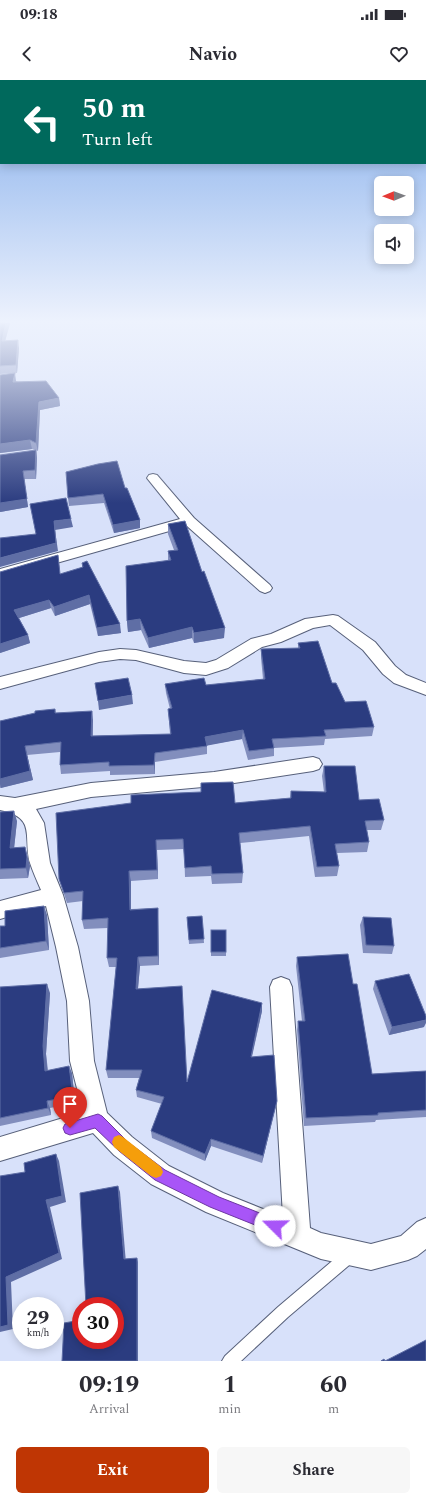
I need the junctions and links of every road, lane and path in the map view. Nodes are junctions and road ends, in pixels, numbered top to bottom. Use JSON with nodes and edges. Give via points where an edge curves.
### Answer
{"nodes":[{"id":1,"x":153,"y":478,"type":"dead end"},
{"id":2,"x":190,"y":520,"type":"junction"},
{"id":3,"x":0,"y":574,"type":"edge"},
{"id":4,"x":265,"y":588,"type":"dead end"},
{"id":5,"x":0,"y":683,"type":"edge"},
{"id":6,"x":426,"y":689,"type":"edge"},
{"id":7,"x":313,"y":764,"type":"dead end"},
{"id":8,"x":7,"y":805,"type":"edge"},
{"id":9,"x":53,"y":895,"type":"junction"},
{"id":10,"x":0,"y":910,"type":"edge"},
{"id":11,"x":281,"y":987,"type":"dead end"},
{"id":12,"x":98,"y":1120,"type":"junction"},
{"id":13,"x":0,"y":1148,"type":"edge"},
{"id":14,"x":426,"y":1231,"type":"edge"},
{"id":15,"x":297,"y":1236,"type":"junction"},
{"id":16,"x":352,"y":1253,"type":"junction"},
{"id":17,"x":230,"y":1361,"type":"edge"}],
"edges":[{"from":1,"to":2,"type":"street"},
{"from":2,"to":3,"type":"street"},
{"from":2,"to":4,"type":"street"},
{"from":5,"to":6,"type":"street","via":[[99,657],[120,654],[136,655],[184,668],[206,669],[222,664],[257,643],[276,638],[310,623],[333,620],[369,646],[400,679]]},
{"from":7,"to":8,"type":"street","via":[[214,779],[91,790]]},
{"from":8,"to":9,"type":"street","via":[[28,813],[35,823],[40,863]]},
{"from":9,"to":10,"type":"street"},
{"from":9,"to":12,"type":"street","via":[[78,1001],[82,1061]]},
{"from":11,"to":15,"type":"street"},
{"from":12,"to":13,"type":"street"},
{"from":12,"to":15,"type":"street","via":[[123,1146],[160,1175],[215,1203]]},
{"from":14,"to":16,"type":"street","via":[[408,1247],[371,1257]]},
{"from":15,"to":16,"type":"street","via":[[321,1246]]},
{"from":16,"to":17,"type":"lane"}]}
